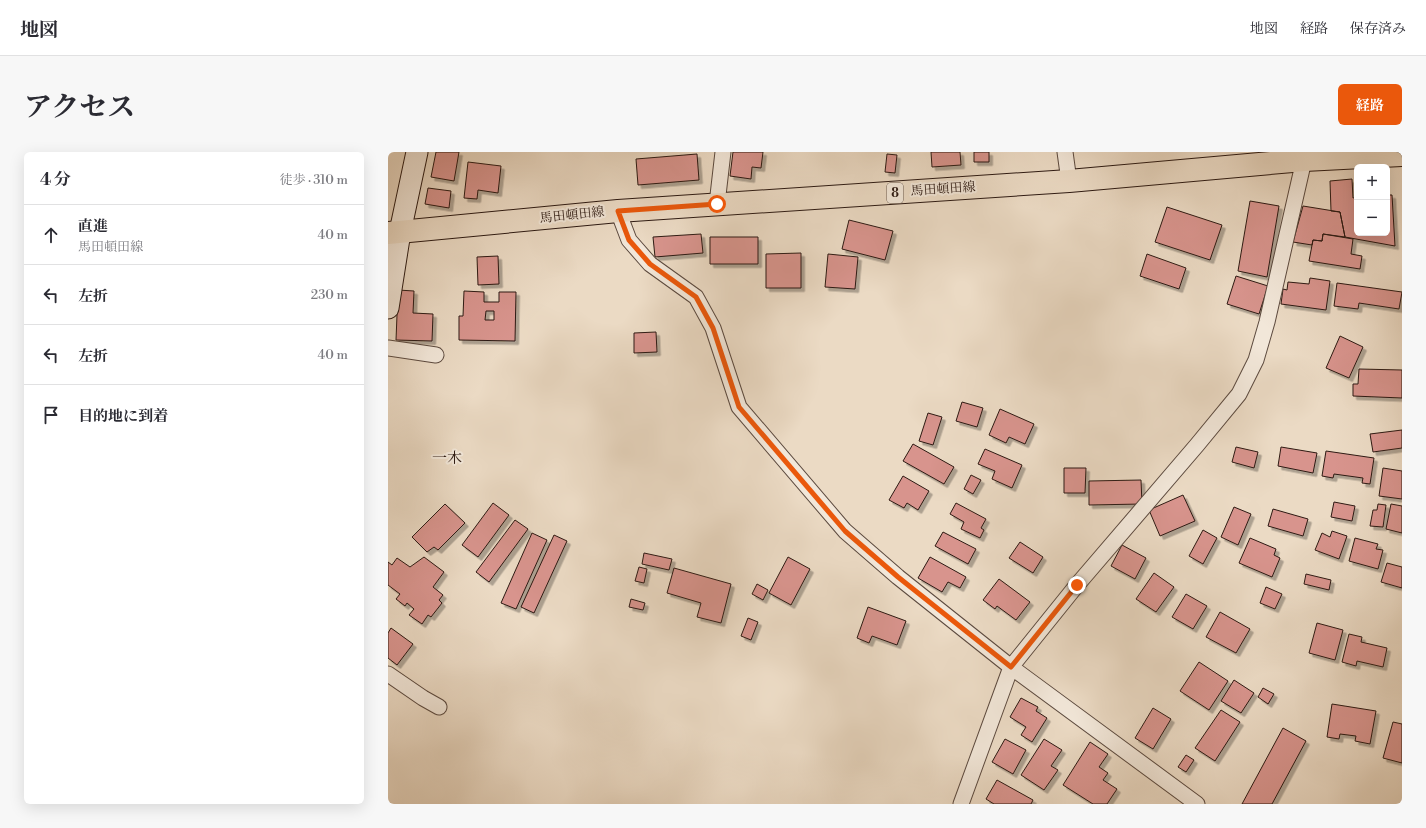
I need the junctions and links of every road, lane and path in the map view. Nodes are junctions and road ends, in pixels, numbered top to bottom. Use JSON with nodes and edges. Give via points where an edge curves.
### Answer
{"nodes":[{"id":1,"x":417,"y":152,"type":"edge"},
{"id":2,"x":723,"y":152,"type":"edge"},
{"id":3,"x":1065,"y":152,"type":"edge"},
{"id":4,"x":1402,"y":155,"type":"edge"},
{"id":5,"x":1304,"y":160,"type":"junction"},
{"id":6,"x":1069,"y":181,"type":"junction"},
{"id":7,"x":717,"y":204,"type":"junction"},
{"id":8,"x":618,"y":211,"type":"junction"},
{"id":9,"x":394,"y":232,"type":"edge"},
{"id":10,"x":388,"y":308,"type":"edge"},
{"id":11,"x":388,"y":348,"type":"edge"},
{"id":12,"x":436,"y":355,"type":"dead end"},
{"id":13,"x":1011,"y":667,"type":"junction"},
{"id":14,"x":388,"y":674,"type":"edge"},
{"id":15,"x":439,"y":707,"type":"dead end"},
{"id":16,"x":961,"y":804,"type":"edge"},
{"id":17,"x":1197,"y":804,"type":"edge"}],
"edges":[{"from":1,"to":9,"type":"main road"},
{"from":2,"to":7,"type":"street"},
{"from":3,"to":6,"type":"street"},
{"from":4,"to":5,"type":"main road","name":"馬田頓田線","number":"8"},
{"from":5,"to":6,"type":"main road","name":"馬田頓田線","number":"8"},
{"from":5,"to":13,"type":"street","via":[[1267,322],[1256,360],[1239,394]]},
{"from":6,"to":7,"type":"main road","name":"馬田頓田線","number":"8"},
{"from":7,"to":8,"type":"main road","name":"馬田頓田線","number":"8"},
{"from":8,"to":9,"type":"main road","name":"馬田頓田線","number":"8"},
{"from":8,"to":13,"type":"street","via":[[629,240],[639,252],[650,264],[696,297],[713,328],[739,407],[845,531]]},
{"from":9,"to":10,"type":"main road"},
{"from":11,"to":12,"type":"street"},
{"from":13,"to":16,"type":"street"},
{"from":13,"to":17,"type":"street"},
{"from":14,"to":15,"type":"street"}]}
